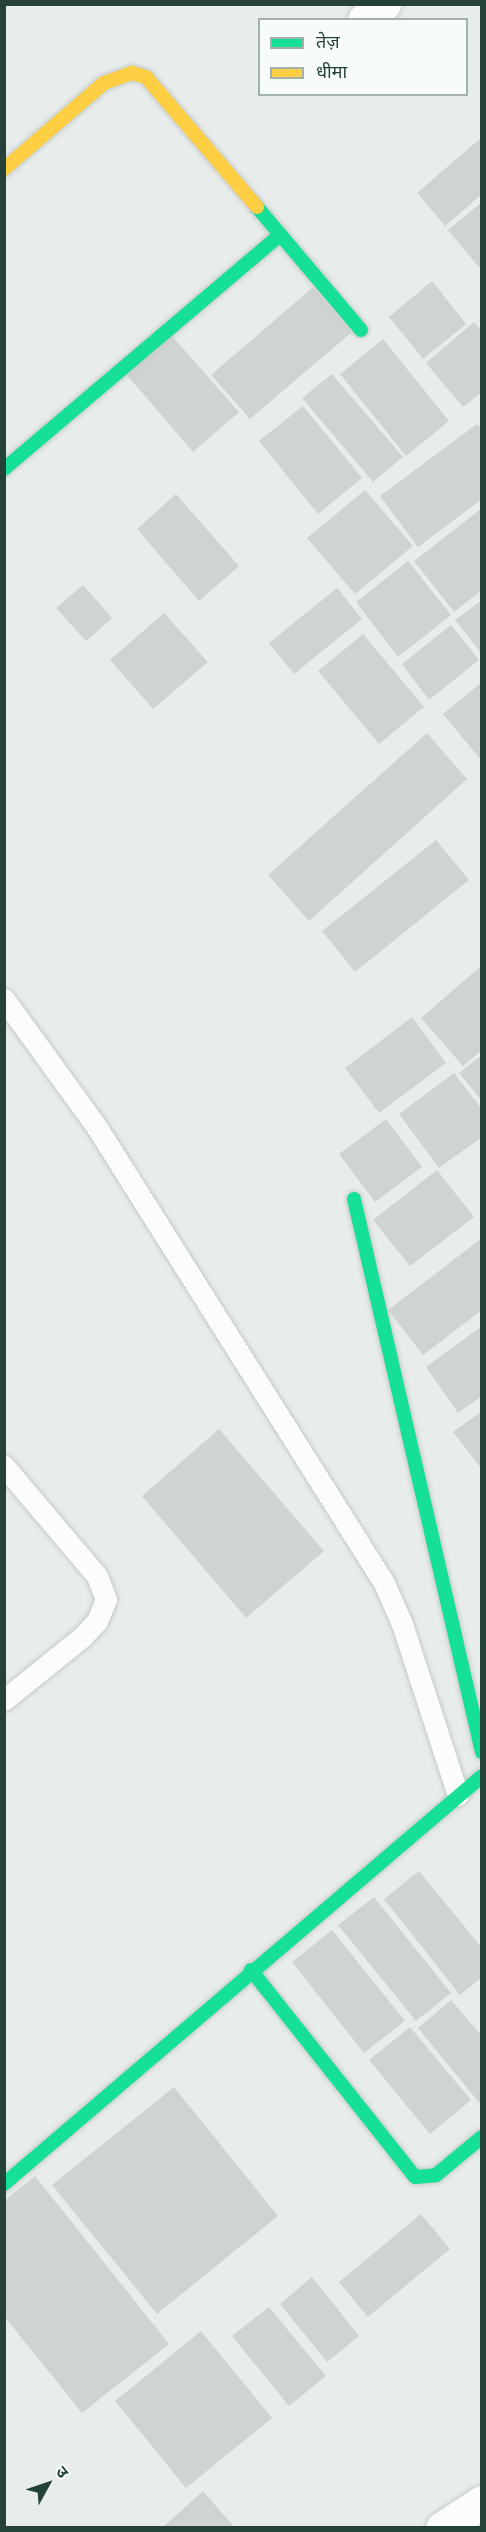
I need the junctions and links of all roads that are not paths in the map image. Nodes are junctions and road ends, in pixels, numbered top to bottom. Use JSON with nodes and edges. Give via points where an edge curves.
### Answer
{"nodes":[{"id":1,"x":384,"y":4,"type":"edge"},
{"id":2,"x":366,"y":18,"type":"edge"},
{"id":3,"x":4,"y":170,"type":"edge"},
{"id":4,"x":280,"y":235,"type":"junction"},
{"id":5,"x":361,"y":330,"type":"dead end"},
{"id":6,"x":4,"y":469,"type":"edge"},
{"id":7,"x":4,"y":999,"type":"edge"},
{"id":8,"x":354,"y":1199,"type":"dead end"},
{"id":9,"x":4,"y":1466,"type":"edge"},
{"id":10,"x":4,"y":1700,"type":"edge"},
{"id":11,"x":482,"y":1752,"type":"edge"},
{"id":12,"x":482,"y":1776,"type":"edge"},
{"id":13,"x":458,"y":1796,"type":"junction"},
{"id":14,"x":251,"y":1970,"type":"junction"},
{"id":15,"x":482,"y":2137,"type":"edge"},
{"id":16,"x":4,"y":2184,"type":"edge"},
{"id":17,"x":482,"y":2502,"type":"edge"},
{"id":18,"x":442,"y":2528,"type":"edge"}],
"edges":[{"from":1,"to":2,"type":"street"},
{"from":3,"to":4,"type":"street","via":[[104,83],[119,75],[139,74],[153,82]]},
{"from":4,"to":5,"type":"street"},
{"from":4,"to":6,"type":"street"},
{"from":7,"to":13,"type":"lane","via":[[89,1116],[384,1583],[402,1624]]},
{"from":8,"to":11,"type":"street"},
{"from":9,"to":10,"type":"lane","via":[[98,1576],[106,1599],[97,1621],[82,1636]]},
{"from":12,"to":13,"type":"street"},
{"from":13,"to":14,"type":"street"},
{"from":14,"to":15,"type":"street","via":[[415,2177],[436,2175]]},
{"from":14,"to":16,"type":"street"},
{"from":17,"to":18,"type":"street"}]}
